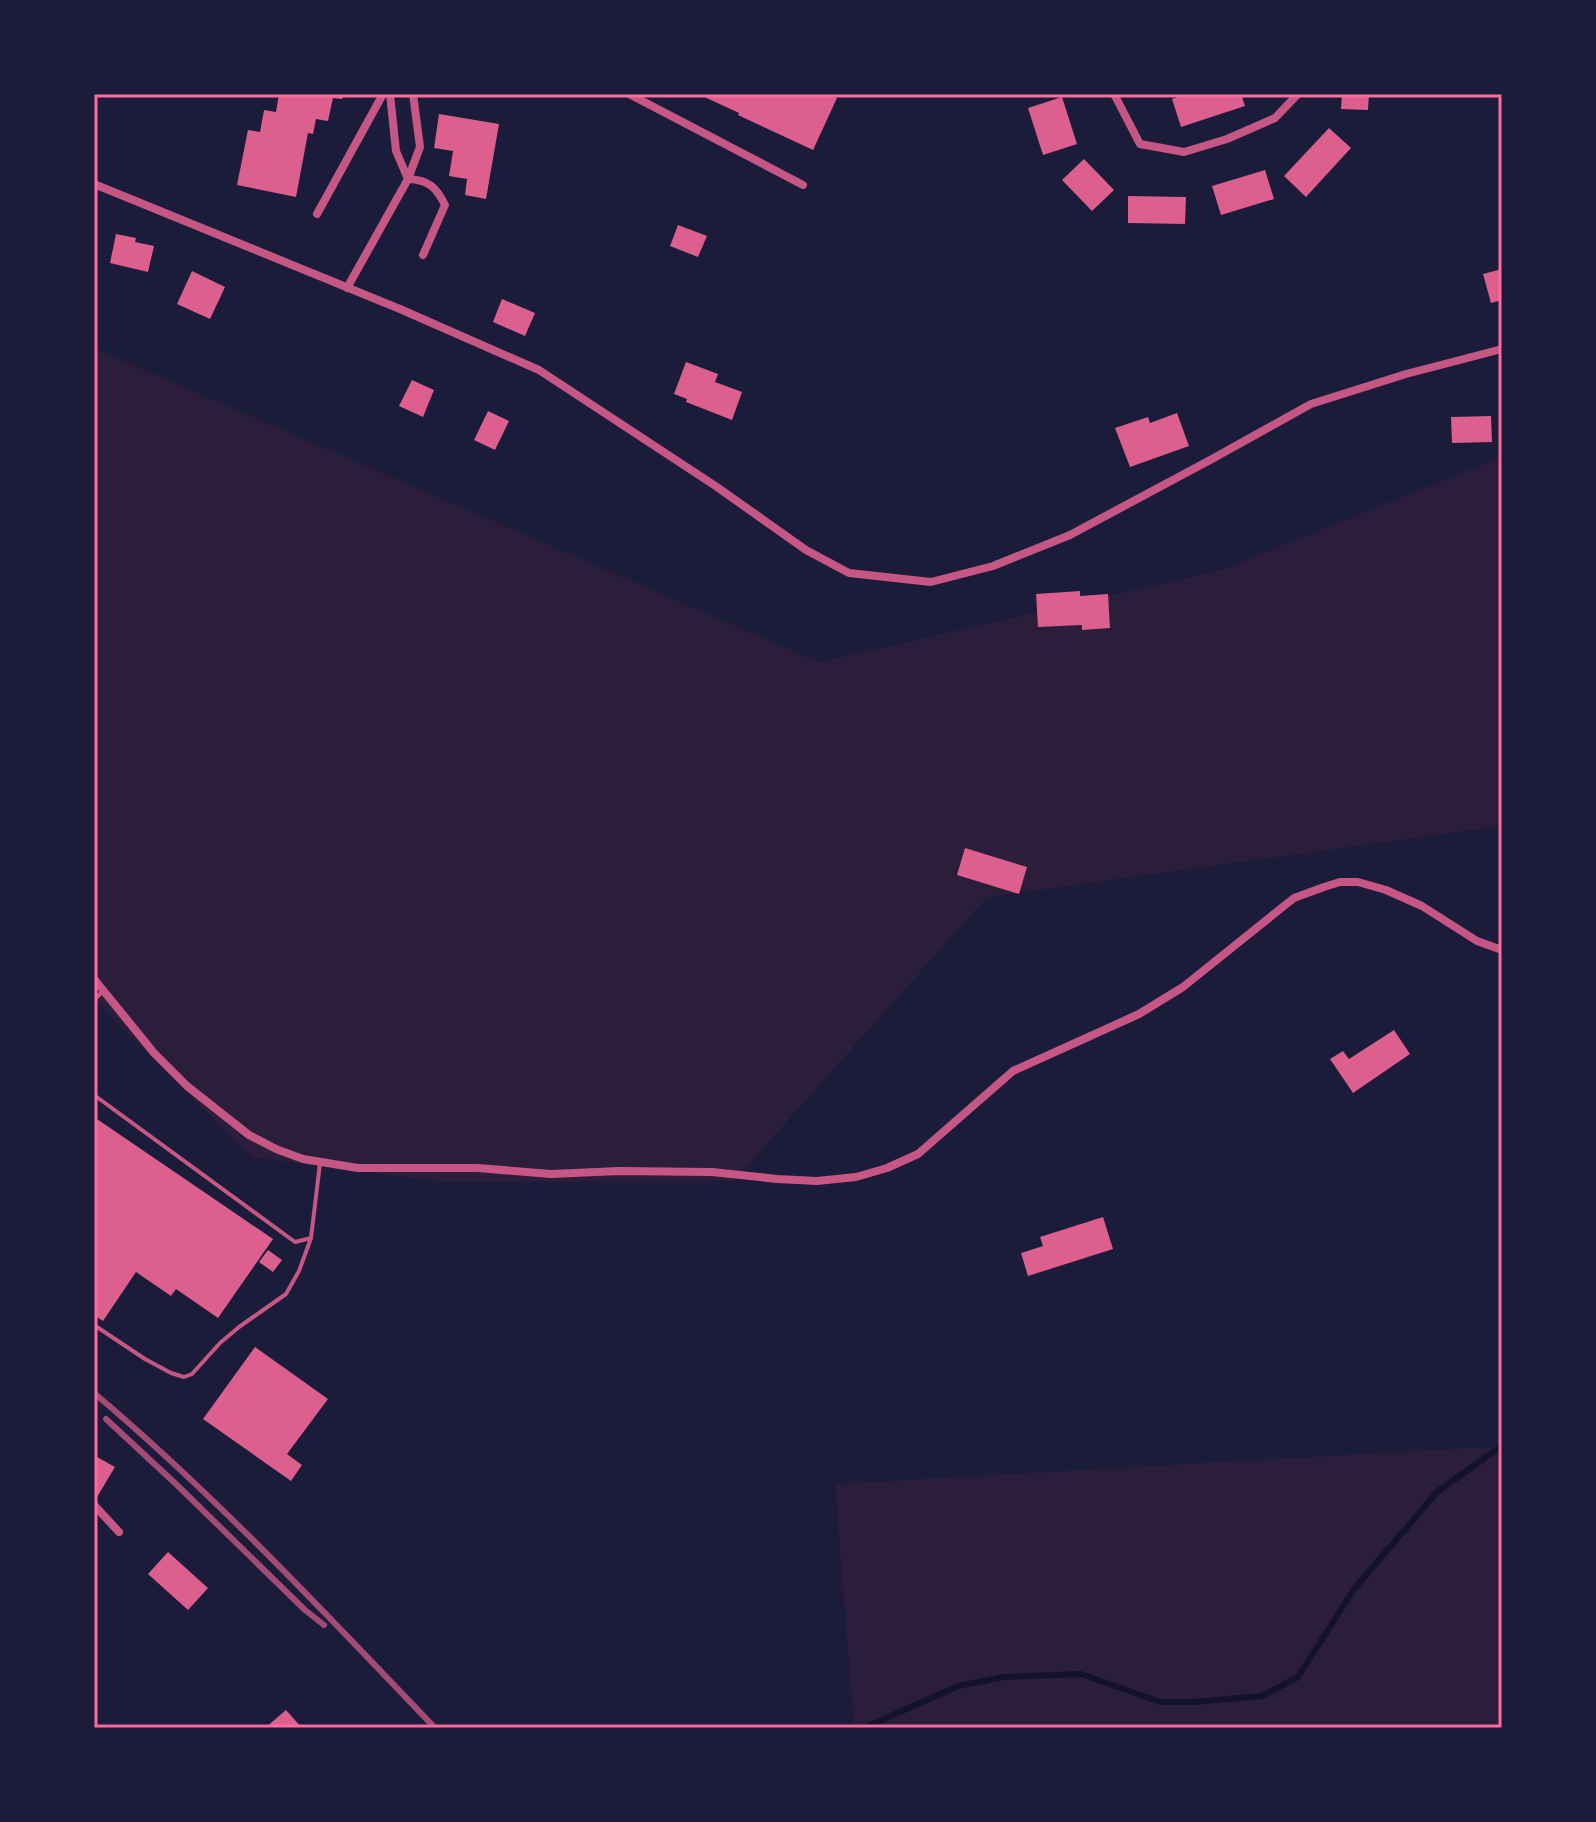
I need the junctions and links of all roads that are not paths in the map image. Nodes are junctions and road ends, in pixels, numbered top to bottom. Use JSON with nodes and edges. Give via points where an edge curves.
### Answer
{"nodes":[{"id":1,"x":383,"y":94,"type":"edge"},
{"id":2,"x":390,"y":94,"type":"edge"},
{"id":3,"x":413,"y":94,"type":"edge"},
{"id":4,"x":629,"y":94,"type":"edge"},
{"id":5,"x":1114,"y":94,"type":"edge"},
{"id":6,"x":1298,"y":94,"type":"edge"},
{"id":7,"x":408,"y":179,"type":"junction"},
{"id":8,"x":94,"y":184,"type":"edge"},
{"id":9,"x":803,"y":185,"type":"dead end"},
{"id":10,"x":317,"y":214,"type":"dead end"},
{"id":11,"x":423,"y":255,"type":"dead end"},
{"id":12,"x":347,"y":288,"type":"junction"},
{"id":13,"x":1502,"y":349,"type":"edge"},
{"id":14,"x":1502,"y":950,"type":"edge"},
{"id":15,"x":94,"y":979,"type":"edge"},
{"id":16,"x":103,"y":990,"type":"junction"},
{"id":17,"x":94,"y":1000,"type":"edge"},
{"id":18,"x":94,"y":1095,"type":"edge"},
{"id":19,"x":320,"y":1163,"type":"junction"},
{"id":20,"x":311,"y":1238,"type":"junction"},
{"id":21,"x":94,"y":1325,"type":"edge"},
{"id":22,"x":94,"y":1505,"type":"edge"},
{"id":23,"x":119,"y":1532,"type":"dead end"}],
"edges":[{"from":1,"to":10,"type":"street"},
{"from":2,"to":7,"type":"street","via":[[396,151]]},
{"from":3,"to":7,"type":"street","via":[[420,147]]},
{"from":4,"to":9,"type":"street"},
{"from":5,"to":6,"type":"street","via":[[1140,144],[1184,152],[1275,118]]},
{"from":7,"to":11,"type":"street","via":[[438,190],[445,205]]},
{"from":7,"to":12,"type":"street"},
{"from":8,"to":12,"type":"street"},
{"from":12,"to":13,"type":"street","via":[[539,370],[806,550],[849,573],[931,582],[993,566],[1070,535],[1311,404]]},
{"from":14,"to":19,"type":"street","via":[[1386,890],[1358,882],[1324,887],[1294,898],[1183,987],[1139,1014],[1013,1071],[918,1154],[856,1177],[817,1181],[712,1172],[551,1174]]},
{"from":15,"to":16,"type":"street"},
{"from":16,"to":17,"type":"lane"},
{"from":16,"to":19,"type":"street","via":[[154,1053],[214,1108],[249,1135]]},
{"from":18,"to":20,"type":"lane","via":[[295,1242]]},
{"from":19,"to":20,"type":"lane"},
{"from":20,"to":21,"type":"lane","via":[[286,1294],[220,1343],[192,1374],[171,1373]]},
{"from":22,"to":23,"type":"street"}]}
